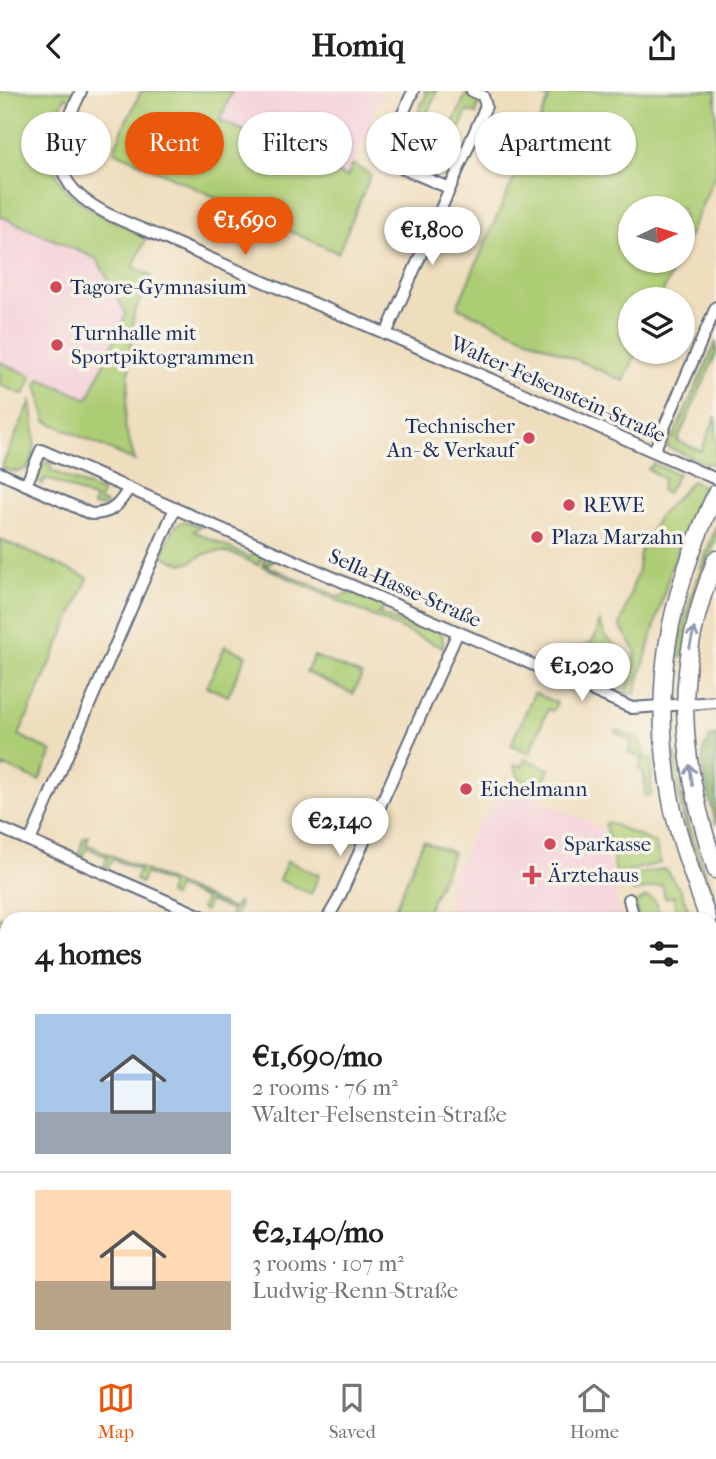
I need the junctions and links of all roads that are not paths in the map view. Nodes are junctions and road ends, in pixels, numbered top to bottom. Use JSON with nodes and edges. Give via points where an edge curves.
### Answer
{"nodes":[{"id":1,"x":81,"y":91,"type":"edge"},
{"id":2,"x":414,"y":91,"type":"edge"},
{"id":3,"x":472,"y":91,"type":"edge"},
{"id":4,"x":449,"y":188,"type":"junction"},
{"id":5,"x":716,"y":307,"type":"edge"},
{"id":6,"x":386,"y":334,"type":"junction"},
{"id":7,"x":654,"y":451,"type":"junction"},
{"id":8,"x":0,"y":473,"type":"edge"},
{"id":9,"x":716,"y":478,"type":"edge"},
{"id":10,"x":26,"y":485,"type":"junction"},
{"id":11,"x":129,"y":488,"type":"junction"},
{"id":12,"x":716,"y":493,"type":"edge"},
{"id":13,"x":175,"y":508,"type":"junction"},
{"id":14,"x":716,"y":559,"type":"edge"},
{"id":15,"x":458,"y":632,"type":"junction"},
{"id":16,"x":716,"y":702,"type":"edge"},
{"id":17,"x":685,"y":705,"type":"junction"},
{"id":18,"x":661,"y":707,"type":"junction"},
{"id":19,"x":0,"y":828,"type":"edge"},
{"id":20,"x":30,"y":841,"type":"junction"},
{"id":21,"x":716,"y":870,"type":"edge"},
{"id":22,"x":629,"y":899,"type":"dead end"},
{"id":23,"x":192,"y":912,"type":"edge"},
{"id":24,"x":331,"y":912,"type":"edge"},
{"id":25,"x":632,"y":912,"type":"edge"},
{"id":26,"x":706,"y":912,"type":"edge"}],
"edges":[{"from":1,"to":6,"type":"street","name":"Walter-Felsenstein-Straße","via":[[59,156],[62,173],[83,199]]},
{"from":2,"to":4,"type":"street","via":[[387,154],[397,166]]},
{"from":3,"to":4,"type":"street","via":[[483,96],[486,106]]},
{"from":4,"to":6,"type":"street"},
{"from":5,"to":7,"type":"street"},
{"from":6,"to":7,"type":"street","name":"Walter-Felsenstein-Straße"},
{"from":7,"to":9,"type":"street","name":"Walter-Felsenstein-Straße"},
{"from":8,"to":10,"type":"street"},
{"from":10,"to":11,"type":"street","via":[[91,514],[117,507]]},
{"from":10,"to":11,"type":"street","name":"Sella-Hasse-Straße","via":[[41,450]]},
{"from":11,"to":13,"type":"street","name":"Sella-Hasse-Straße"},
{"from":12,"to":18,"type":"main road","via":[[672,617]]},
{"from":13,"to":15,"type":"street","name":"Sella-Hasse-Straße"},
{"from":13,"to":20,"type":"street"},
{"from":17,"to":14,"type":"main road","one_way":true,"via":[[687,661]]},
{"from":15,"to":18,"type":"street","name":"Sella-Hasse-Straße","via":[[632,708]]},
{"from":15,"to":24,"type":"street"},
{"from":16,"to":17,"type":"street","name":"Sella-Hasse-Straße"},
{"from":17,"to":18,"type":"street","name":"Sella-Hasse-Straße"},
{"from":21,"to":17,"type":"main road","one_way":true,"via":[[692,784]]},
{"from":18,"to":26,"type":"main road","via":[[671,802]]},
{"from":19,"to":20,"type":"street"},
{"from":20,"to":23,"type":"street"},
{"from":22,"to":25,"type":"street"}]}
